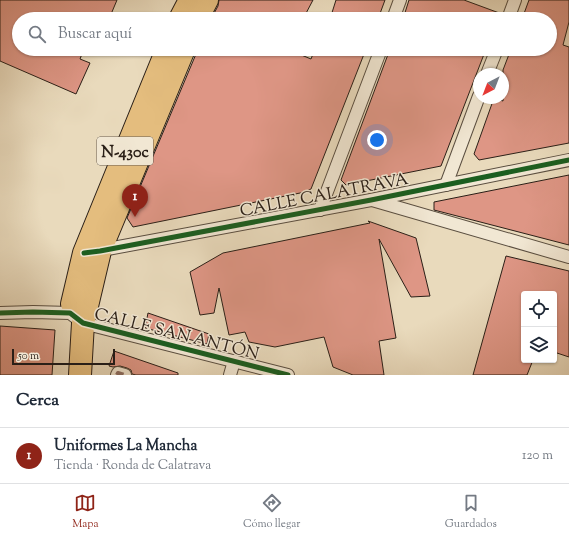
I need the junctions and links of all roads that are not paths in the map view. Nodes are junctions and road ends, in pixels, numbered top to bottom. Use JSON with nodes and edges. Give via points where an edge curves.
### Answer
{"nodes":[{"id":1,"x":190,"y":0,"type":"edge"},
{"id":2,"x":207,"y":0,"type":"edge"},
{"id":3,"x":400,"y":0,"type":"edge"},
{"id":4,"x":515,"y":0,"type":"edge"},
{"id":5,"x":184,"y":12,"type":"edge"},
{"id":6,"x":201,"y":12,"type":"edge"},
{"id":7,"x":395,"y":12,"type":"edge"},
{"id":8,"x":511,"y":12,"type":"edge"},
{"id":9,"x":165,"y":56,"type":"edge"},
{"id":10,"x":181,"y":56,"type":"edge"},
{"id":11,"x":378,"y":56,"type":"edge"},
{"id":12,"x":494,"y":56,"type":"edge"},
{"id":13,"x":489,"y":68,"type":"edge"},
{"id":14,"x":476,"y":104,"type":"edge"},
{"id":15,"x":569,"y":160,"type":"edge"},
{"id":16,"x":446,"y":185,"type":"junction"},
{"id":17,"x":371,"y":200,"type":"junction"},
{"id":18,"x":320,"y":210,"type":"junction"},
{"id":19,"x":92,"y":252,"type":"junction"},
{"id":20,"x":569,"y":258,"type":"edge"},
{"id":21,"x":0,"y":313,"type":"edge"},
{"id":22,"x":76,"y":318,"type":"junction"},
{"id":23,"x":234,"y":361,"type":"junction"},
{"id":24,"x":68,"y":375,"type":"edge"},
{"id":25,"x":80,"y":375,"type":"edge"},
{"id":26,"x":117,"y":375,"type":"edge"},
{"id":27,"x":125,"y":375,"type":"edge"},
{"id":28,"x":230,"y":375,"type":"edge"},
{"id":29,"x":288,"y":375,"type":"edge"}],
"edges":[{"from":1,"to":5,"type":"highway"},
{"from":2,"to":6,"type":"highway"},
{"from":3,"to":7,"type":"street"},
{"from":4,"to":8,"type":"street"},
{"from":9,"to":19,"type":"highway","number":"N-430c"},
{"from":10,"to":19,"type":"highway","number":"N-430c"},
{"from":11,"to":18,"type":"street"},
{"from":12,"to":13,"type":"street"},
{"from":14,"to":16,"type":"street"},
{"from":15,"to":16,"type":"street","name":"CALLE CALATRAVA"},
{"from":16,"to":17,"type":"street","name":"CALLE CALATRAVA"},
{"from":17,"to":18,"type":"street","name":"CALLE CALATRAVA"},
{"from":17,"to":20,"type":"street"},
{"from":18,"to":19,"type":"street","name":"CALLE CALATRAVA"},
{"from":19,"to":22,"type":"highway","number":"N-430c"},
{"from":21,"to":22,"type":"street","name":"CALLE SAN ANTÓN","via":[[33,312]]},
{"from":22,"to":23,"type":"street","name":"CALLE SAN ANTÓN"},
{"from":22,"to":24,"type":"highway","number":"N-430c"},
{"from":22,"to":25,"type":"highway","number":"N-430c"},
{"from":23,"to":28,"type":"street"},
{"from":23,"to":29,"type":"street","name":"CALLE SAN ANTÓN"},
{"from":26,"to":27,"type":"street"}]}
